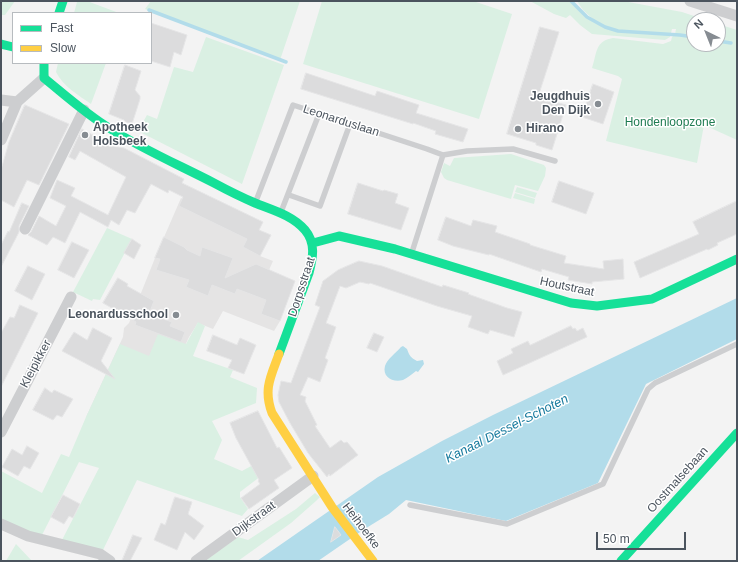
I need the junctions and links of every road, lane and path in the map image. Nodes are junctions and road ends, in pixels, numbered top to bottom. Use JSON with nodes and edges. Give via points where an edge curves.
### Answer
{"nodes":[{"id":1,"x":63,"y":1,"type":"edge"},
{"id":2,"x":690,"y":1,"type":"edge"},
{"id":3,"x":59,"y":12,"type":"edge"},
{"id":4,"x":737,"y":16,"type":"edge"},
{"id":5,"x":1,"y":44,"type":"edge"},
{"id":6,"x":12,"y":47,"type":"edge"},
{"id":7,"x":44,"y":64,"type":"edge"},
{"id":8,"x":44,"y":78,"type":"junction"},
{"id":9,"x":1,"y":100,"type":"edge"},
{"id":10,"x":17,"y":102,"type":"junction"},
{"id":11,"x":84,"y":110,"type":"junction"},
{"id":12,"x":319,"y":114,"type":"junction"},
{"id":13,"x":350,"y":124,"type":"junction"},
{"id":14,"x":1,"y":140,"type":"edge"},
{"id":15,"x":443,"y":156,"type":"junction"},
{"id":16,"x":555,"y":161,"type":"dead end"},
{"id":17,"x":289,"y":194,"type":"junction"},
{"id":18,"x":256,"y":203,"type":"junction"},
{"id":19,"x":281,"y":212,"type":"junction"},
{"id":20,"x":25,"y":229,"type":"dead end"},
{"id":21,"x":313,"y":243,"type":"junction"},
{"id":22,"x":411,"y":254,"type":"junction"},
{"id":23,"x":737,"y":259,"type":"edge"},
{"id":24,"x":71,"y":297,"type":"dead end"},
{"id":25,"x":737,"y":344,"type":"edge"},
{"id":26,"x":1,"y":432,"type":"edge"},
{"id":27,"x":737,"y":433,"type":"edge"},
{"id":28,"x":313,"y":476,"type":"junction"},
{"id":29,"x":331,"y":504,"type":"joint"},
{"id":30,"x":410,"y":505,"type":"dead end"},
{"id":31,"x":1,"y":524,"type":"edge"},
{"id":32,"x":110,"y":561,"type":"edge"},
{"id":33,"x":196,"y":561,"type":"edge"},
{"id":34,"x":373,"y":561,"type":"edge"},
{"id":35,"x":621,"y":561,"type":"edge"}],
"edges":[{"from":1,"to":3,"type":"street"},
{"from":2,"to":4,"type":"street"},
{"from":5,"to":6,"type":"street"},
{"from":7,"to":8,"type":"street"},
{"from":8,"to":10,"type":"street"},
{"from":8,"to":11,"type":"street","name":"Dorpsstraat"},
{"from":9,"to":10,"type":"street"},
{"from":10,"to":14,"type":"street"},
{"from":11,"to":18,"type":"street","name":"Dorpsstraat","via":[[119,134]]},
{"from":11,"to":20,"type":"street"},
{"from":12,"to":13,"type":"lane","name":"Leonarduslaan"},
{"from":12,"to":17,"type":"lane"},
{"from":12,"to":18,"type":"lane","name":"Leonarduslaan","via":[[292,105]]},
{"from":13,"to":15,"type":"lane","name":"Leonarduslaan"},
{"from":13,"to":17,"type":"lane","via":[[320,206]]},
{"from":15,"to":16,"type":"lane","via":[[468,151],[513,148]]},
{"from":15,"to":22,"type":"lane"},
{"from":17,"to":19,"type":"lane"},
{"from":18,"to":19,"type":"street","name":"Dorpsstraat"},
{"from":19,"to":21,"type":"street","name":"Dorpsstraat","via":[[306,231]]},
{"from":21,"to":22,"type":"street","name":"Houtstraat","via":[[339,236]]},
{"from":21,"to":28,"type":"street","name":"Dorpsstraat","via":[[314,257],[272,372],[267,396],[272,413]]},
{"from":22,"to":23,"type":"street","name":"Houtstraat","via":[[571,303],[596,306],[652,299]]},
{"from":24,"to":26,"type":"street","name":"Kleipikker"},
{"from":25,"to":30,"type":"lane","via":[[655,382],[648,390],[603,484],[507,524]]},
{"from":27,"to":35,"type":"street","name":"Oostmalsebaan"},
{"from":28,"to":29,"type":"street","name":"Dorpsstraat"},
{"from":28,"to":33,"type":"street","name":"Dijkstraat"},
{"from":29,"to":34,"type":"street","name":"Heihoefke"},
{"from":31,"to":32,"type":"street","via":[[28,536],[100,554]]}]}
